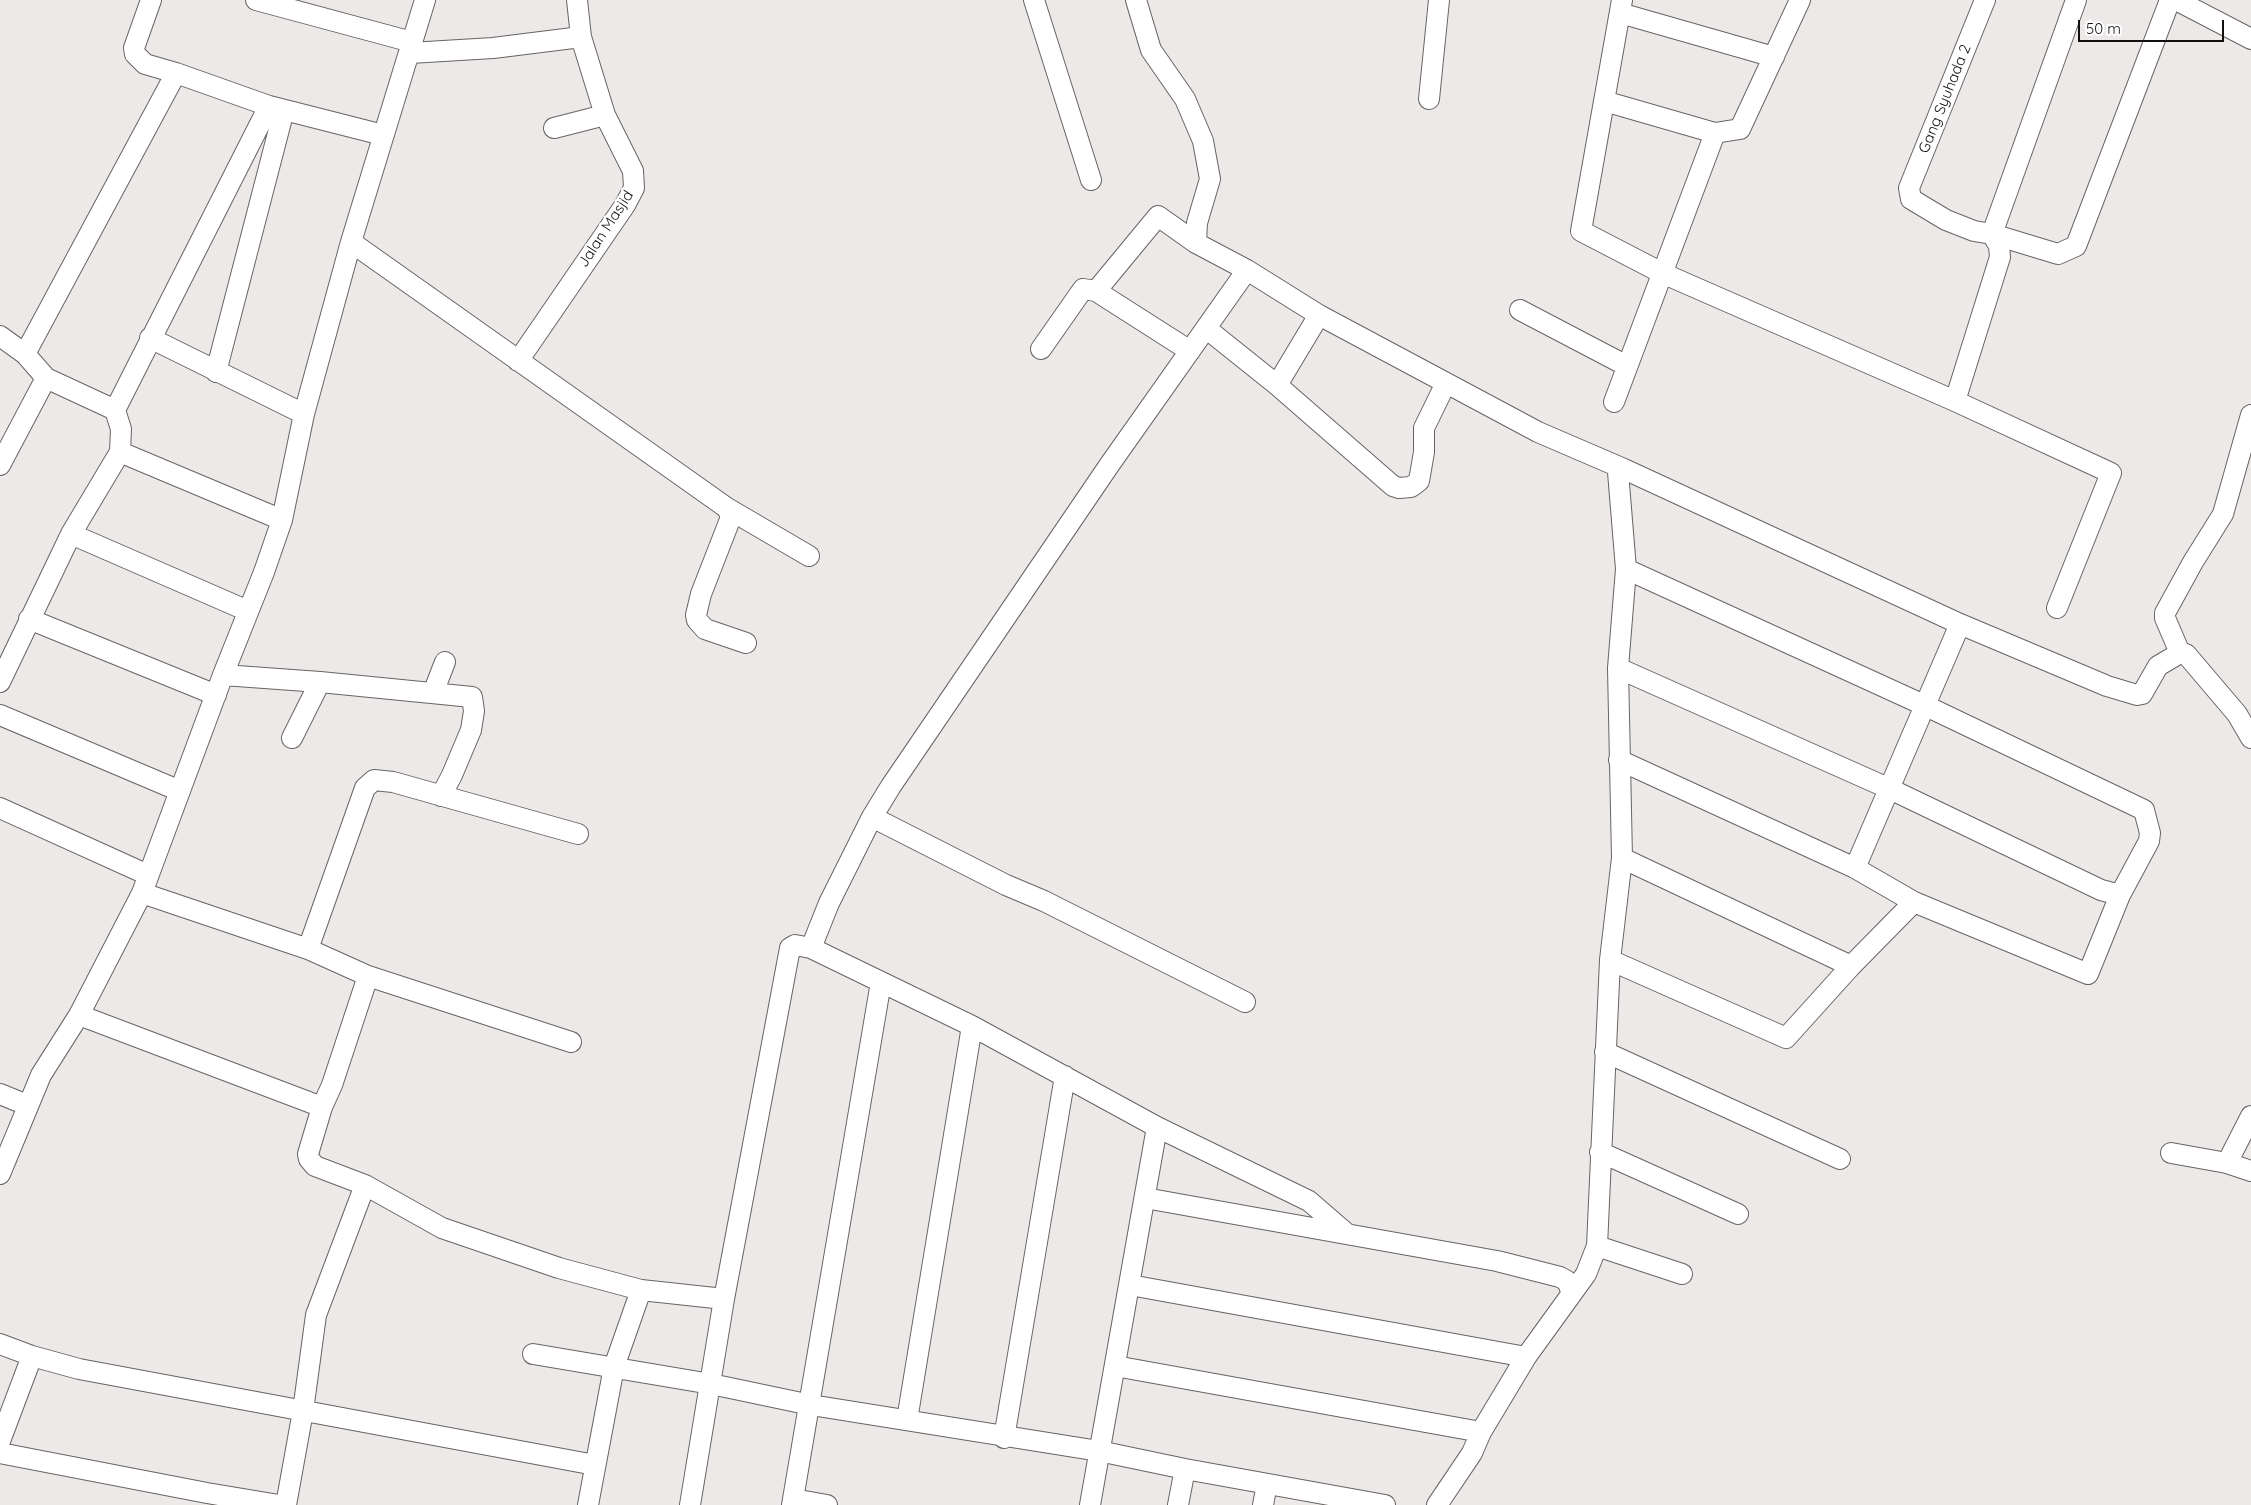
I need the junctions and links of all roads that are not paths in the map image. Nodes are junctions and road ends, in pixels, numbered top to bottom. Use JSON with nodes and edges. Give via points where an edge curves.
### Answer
{"nodes":[{"id":1,"x":151,"y":0,"type":"edge"},
{"id":2,"x":256,"y":0,"type":"edge"},
{"id":3,"x":425,"y":0,"type":"edge"},
{"id":4,"x":577,"y":0,"type":"edge"},
{"id":5,"x":1034,"y":0,"type":"edge"},
{"id":6,"x":1136,"y":0,"type":"edge"},
{"id":7,"x":1439,"y":0,"type":"edge"},
{"id":8,"x":1800,"y":0,"type":"edge"},
{"id":9,"x":1985,"y":0,"type":"edge"},
{"id":10,"x":2076,"y":0,"type":"edge"},
{"id":11,"x":2170,"y":0,"type":"edge"},
{"id":12,"x":2176,"y":0,"type":"edge"},
{"id":13,"x":1621,"y":6,"type":"edge"},
{"id":14,"x":581,"y":38,"type":"junction"},
{"id":15,"x":2251,"y":39,"type":"edge"},
{"id":16,"x":411,"y":48,"type":"junction"},
{"id":17,"x":1774,"y":57,"type":"junction"},
{"id":18,"x":176,"y":73,"type":"junction"},
{"id":19,"x":1429,"y":99,"type":"dead end"},
{"id":20,"x":1604,"y":101,"type":"junction"},
{"id":21,"x":277,"y":108,"type":"junction"},
{"id":22,"x":605,"y":116,"type":"junction"},
{"id":23,"x":554,"y":128,"type":"dead end"},
{"id":24,"x":1715,"y":133,"type":"junction"},
{"id":25,"x":383,"y":135,"type":"junction"},
{"id":26,"x":1091,"y":180,"type":"dead end"},
{"id":27,"x":1992,"y":234,"type":"junction"},
{"id":28,"x":352,"y":242,"type":"junction"},
{"id":29,"x":1196,"y":243,"type":"junction"},
{"id":30,"x":1247,"y":270,"type":"junction"},
{"id":31,"x":1662,"y":273,"type":"junction"},
{"id":32,"x":1096,"y":291,"type":"junction"},
{"id":33,"x":1520,"y":310,"type":"dead end"},
{"id":34,"x":1319,"y":315,"type":"junction"},
{"id":35,"x":1207,"y":329,"type":"junction"},
{"id":36,"x":0,"y":336,"type":"edge"},
{"id":37,"x":150,"y":338,"type":"junction"},
{"id":38,"x":1041,"y":349,"type":"dead end"},
{"id":39,"x":1190,"y":351,"type":"junction"},
{"id":40,"x":25,"y":354,"type":"junction"},
{"id":41,"x":518,"y":361,"type":"junction"},
{"id":42,"x":1627,"y":366,"type":"junction"},
{"id":43,"x":216,"y":372,"type":"junction"},
{"id":44,"x":46,"y":378,"type":"junction"},
{"id":45,"x":1446,"y":383,"type":"junction"},
{"id":46,"x":1277,"y":385,"type":"junction"},
{"id":47,"x":1955,"y":401,"type":"junction"},
{"id":48,"x":1614,"y":402,"type":"dead end"},
{"id":49,"x":115,"y":410,"type":"junction"},
{"id":50,"x":304,"y":414,"type":"junction"},
{"id":51,"x":2251,"y":415,"type":"edge"},
{"id":52,"x":120,"y":452,"type":"junction"},
{"id":53,"x":0,"y":466,"type":"edge"},
{"id":54,"x":1624,"y":469,"type":"junction"},
{"id":55,"x":727,"y":508,"type":"junction"},
{"id":56,"x":282,"y":520,"type":"junction"},
{"id":57,"x":71,"y":534,"type":"junction"},
{"id":58,"x":809,"y":556,"type":"dead end"},
{"id":59,"x":1626,"y":569,"type":"junction"},
{"id":60,"x":2057,"y":608,"type":"dead end"},
{"id":61,"x":248,"y":611,"type":"junction"},
{"id":62,"x":29,"y":620,"type":"junction"},
{"id":63,"x":1960,"y":624,"type":"junction"},
{"id":64,"x":746,"y":643,"type":"dead end"},
{"id":65,"x":2180,"y":653,"type":"junction"},
{"id":66,"x":445,"y":662,"type":"dead end"},
{"id":67,"x":1618,"y":668,"type":"junction"},
{"id":68,"x":223,"y":675,"type":"junction"},
{"id":69,"x":0,"y":682,"type":"edge"},
{"id":70,"x":320,"y":682,"type":"junction"},
{"id":71,"x":433,"y":692,"type":"junction"},
{"id":72,"x":216,"y":695,"type":"junction"},
{"id":73,"x":1926,"y":706,"type":"junction"},
{"id":74,"x":0,"y":715,"type":"edge"},
{"id":75,"x":292,"y":738,"type":"dead end"},
{"id":76,"x":2251,"y":738,"type":"edge"},
{"id":77,"x":1619,"y":760,"type":"junction"},
{"id":78,"x":1890,"y":789,"type":"junction"},
{"id":79,"x":180,"y":791,"type":"junction"},
{"id":80,"x":441,"y":796,"type":"junction"},
{"id":81,"x":0,"y":808,"type":"edge"},
{"id":82,"x":872,"y":817,"type":"junction"},
{"id":83,"x":578,"y":834,"type":"dead end"},
{"id":84,"x":1622,"y":858,"type":"junction"},
{"id":85,"x":1855,"y":868,"type":"junction"},
{"id":86,"x":145,"y":884,"type":"junction"},
{"id":87,"x":2120,"y":895,"type":"junction"},
{"id":88,"x":1914,"y":902,"type":"junction"},
{"id":89,"x":811,"y":948,"type":"junction"},
{"id":90,"x":308,"y":949,"type":"junction"},
{"id":91,"x":1610,"y":960,"type":"junction"},
{"id":92,"x":1851,"y":966,"type":"junction"},
{"id":93,"x":368,"y":976,"type":"junction"},
{"id":94,"x":881,"y":982,"type":"junction"},
{"id":95,"x":1245,"y":1002,"type":"dead end"},
{"id":96,"x":79,"y":1015,"type":"junction"},
{"id":97,"x":972,"y":1026,"type":"junction"},
{"id":98,"x":571,"y":1042,"type":"dead end"},
{"id":99,"x":1605,"y":1052,"type":"junction"},
{"id":100,"x":1065,"y":1076,"type":"junction"},
{"id":101,"x":0,"y":1094,"type":"edge"},
{"id":102,"x":28,"y":1105,"type":"junction"},
{"id":103,"x":322,"y":1107,"type":"junction"},
{"id":104,"x":2251,"y":1116,"type":"edge"},
{"id":105,"x":1156,"y":1127,"type":"junction"},
{"id":106,"x":1600,"y":1152,"type":"junction"},
{"id":107,"x":2171,"y":1152,"type":"dead end"},
{"id":108,"x":1840,"y":1159,"type":"dead end"},
{"id":109,"x":2227,"y":1163,"type":"junction"},
{"id":110,"x":2251,"y":1171,"type":"edge"},
{"id":111,"x":0,"y":1174,"type":"edge"},
{"id":112,"x":365,"y":1185,"type":"junction"},
{"id":113,"x":1145,"y":1198,"type":"junction"},
{"id":114,"x":1738,"y":1214,"type":"dead end"},
{"id":115,"x":1346,"y":1233,"type":"junction"},
{"id":116,"x":1597,"y":1246,"type":"junction"},
{"id":117,"x":1682,"y":1274,"type":"dead end"},
{"id":118,"x":1130,"y":1285,"type":"junction"},
{"id":119,"x":641,"y":1290,"type":"junction"},
{"id":120,"x":1572,"y":1293,"type":"junction"},
{"id":121,"x":724,"y":1299,"type":"junction"},
{"id":122,"x":0,"y":1344,"type":"edge"},
{"id":123,"x":532,"y":1354,"type":"dead end"},
{"id":124,"x":32,"y":1356,"type":"junction"},
{"id":125,"x":1526,"y":1357,"type":"junction"},
{"id":126,"x":1115,"y":1366,"type":"junction"},
{"id":127,"x":614,"y":1367,"type":"junction"},
{"id":128,"x":711,"y":1384,"type":"junction"},
{"id":129,"x":811,"y":1404,"type":"junction"},
{"id":130,"x":303,"y":1411,"type":"junction"},
{"id":131,"x":907,"y":1420,"type":"junction"},
{"id":132,"x":1481,"y":1432,"type":"junction"},
{"id":133,"x":1004,"y":1438,"type":"junction"},
{"id":134,"x":0,"y":1441,"type":"edge"},
{"id":135,"x":1099,"y":1452,"type":"junction"},
{"id":136,"x":0,"y":1453,"type":"edge"},
{"id":137,"x":595,"y":1465,"type":"junction"},
{"id":138,"x":1185,"y":1469,"type":"junction"},
{"id":139,"x":1267,"y":1484,"type":"junction"},
{"id":140,"x":793,"y":1502,"type":"edge"},
{"id":141,"x":1344,"y":1502,"type":"edge"},
{"id":142,"x":279,"y":1505,"type":"edge"},
{"id":143,"x":286,"y":1505,"type":"edge"},
{"id":144,"x":588,"y":1505,"type":"edge"},
{"id":145,"x":690,"y":1505,"type":"edge"},
{"id":146,"x":827,"y":1505,"type":"edge"},
{"id":147,"x":1090,"y":1505,"type":"edge"},
{"id":148,"x":1178,"y":1505,"type":"edge"},
{"id":149,"x":1263,"y":1505,"type":"edge"},
{"id":150,"x":1385,"y":1505,"type":"edge"},
{"id":151,"x":1437,"y":1505,"type":"edge"}],
"edges":[{"from":1,"to":18,"type":"street","via":[[135,42],[135,54],[145,64]]},
{"from":2,"to":16,"type":"street"},
{"from":3,"to":16,"type":"street"},
{"from":4,"to":14,"type":"street","name":"Jalan Masjid"},
{"from":5,"to":26,"type":"street"},
{"from":6,"to":29,"type":"street","via":[[1151,50],[1185,99],[1203,141],[1210,178],[1197,222]]},
{"from":7,"to":19,"type":"street"},
{"from":8,"to":17,"type":"street"},
{"from":9,"to":27,"type":"street","name":"Gang Syuhada 2","via":[[1909,188],[1911,199],[1946,220]]},
{"from":10,"to":27,"type":"street"},
{"from":11,"to":27,"type":"street","via":[[2076,246],[2058,254]]},
{"from":12,"to":15,"type":"street"},
{"from":13,"to":17,"type":"street"},
{"from":13,"to":20,"type":"street"},
{"from":14,"to":16,"type":"street","via":[[493,48]]},
{"from":14,"to":22,"type":"street","name":"Jalan Masjid"},
{"from":16,"to":25,"type":"street"},
{"from":17,"to":24,"type":"street","via":[[1740,129]]},
{"from":18,"to":21,"type":"street"},
{"from":18,"to":40,"type":"street"},
{"from":20,"to":24,"type":"street"},
{"from":20,"to":31,"type":"street","via":[[1580,231]]},
{"from":21,"to":25,"type":"street"},
{"from":21,"to":37,"type":"street"},
{"from":21,"to":43,"type":"street"},
{"from":22,"to":23,"type":"street"},
{"from":22,"to":41,"type":"street","name":"Jalan Masjid","via":[[633,171],[634,188]]},
{"from":24,"to":31,"type":"street"},
{"from":25,"to":28,"type":"street"},
{"from":27,"to":47,"type":"street","via":[[1999,246],[2000,257]]},
{"from":28,"to":41,"type":"street"},
{"from":28,"to":50,"type":"street"},
{"from":29,"to":30,"type":"street"},
{"from":29,"to":32,"type":"street","via":[[1158,216]]},
{"from":30,"to":34,"type":"street"},
{"from":30,"to":35,"type":"street"},
{"from":31,"to":42,"type":"street"},
{"from":31,"to":47,"type":"street"},
{"from":32,"to":38,"type":"street","via":[[1083,289]]},
{"from":32,"to":39,"type":"street"},
{"from":33,"to":42,"type":"street"},
{"from":34,"to":45,"type":"street"},
{"from":34,"to":46,"type":"street"},
{"from":35,"to":39,"type":"street"},
{"from":35,"to":46,"type":"street"},
{"from":36,"to":40,"type":"street"},
{"from":37,"to":43,"type":"street"},
{"from":37,"to":49,"type":"street"},
{"from":39,"to":82,"type":"street"},
{"from":40,"to":44,"type":"street"},
{"from":41,"to":55,"type":"street"},
{"from":42,"to":48,"type":"street"},
{"from":43,"to":50,"type":"street"},
{"from":44,"to":49,"type":"street"},
{"from":44,"to":53,"type":"street"},
{"from":45,"to":46,"type":"street","via":[[1424,428],[1419,481],[1411,488],[1393,486]]},
{"from":45,"to":54,"type":"street","via":[[1538,432]]},
{"from":47,"to":60,"type":"street","via":[[2111,473]]},
{"from":49,"to":52,"type":"street","via":[[121,429]]},
{"from":50,"to":56,"type":"street"},
{"from":51,"to":65,"type":"street","via":[[2223,514],[2165,613]]},
{"from":52,"to":56,"type":"street"},
{"from":52,"to":57,"type":"street"},
{"from":54,"to":59,"type":"street","via":[[1618,472]]},
{"from":54,"to":63,"type":"street"},
{"from":55,"to":58,"type":"street"},
{"from":55,"to":64,"type":"street","via":[[731,517],[696,615],[704,629]]},
{"from":56,"to":61,"type":"street"},
{"from":57,"to":61,"type":"street"},
{"from":57,"to":62,"type":"street"},
{"from":59,"to":67,"type":"street"},
{"from":59,"to":73,"type":"street"},
{"from":61,"to":68,"type":"street"},
{"from":62,"to":69,"type":"street"},
{"from":62,"to":72,"type":"street"},
{"from":63,"to":65,"type":"street","via":[[2137,695],[2142,694],[2158,666]]},
{"from":63,"to":73,"type":"street"},
{"from":65,"to":76,"type":"street","via":[[2189,656],[2205,675],[2237,714]]},
{"from":66,"to":71,"type":"street"},
{"from":67,"to":77,"type":"street"},
{"from":67,"to":78,"type":"street"},
{"from":68,"to":70,"type":"street"},
{"from":68,"to":72,"type":"street"},
{"from":70,"to":71,"type":"street"},
{"from":70,"to":75,"type":"street"},
{"from":71,"to":80,"type":"street","via":[[472,697],[474,711],[468,738]]},
{"from":72,"to":79,"type":"street"},
{"from":73,"to":78,"type":"street"},
{"from":73,"to":87,"type":"street","via":[[2144,810],[2149,841]]},
{"from":74,"to":79,"type":"street"},
{"from":77,"to":84,"type":"street"},
{"from":77,"to":85,"type":"street"},
{"from":78,"to":85,"type":"street"},
{"from":78,"to":87,"type":"street","via":[[2101,890]]},
{"from":79,"to":86,"type":"street"},
{"from":80,"to":83,"type":"street"},
{"from":80,"to":90,"type":"street","via":[[374,780],[365,788]]},
{"from":81,"to":86,"type":"street"},
{"from":82,"to":89,"type":"street","via":[[829,903]]},
{"from":82,"to":95,"type":"street"},
{"from":84,"to":91,"type":"street"},
{"from":84,"to":92,"type":"street"},
{"from":85,"to":88,"type":"street"},
{"from":86,"to":90,"type":"street"},
{"from":86,"to":96,"type":"street"},
{"from":87,"to":88,"type":"street","via":[[2088,974]]},
{"from":88,"to":92,"type":"street"},
{"from":89,"to":94,"type":"street"},
{"from":89,"to":121,"type":"street","via":[[795,945],[790,948]]},
{"from":90,"to":93,"type":"street"},
{"from":91,"to":92,"type":"street","via":[[1784,1038]]},
{"from":91,"to":99,"type":"street"},
{"from":93,"to":98,"type":"street"},
{"from":93,"to":103,"type":"street"},
{"from":94,"to":97,"type":"street"},
{"from":94,"to":129,"type":"street"},
{"from":96,"to":102,"type":"street","via":[[41,1075]]},
{"from":96,"to":103,"type":"street"},
{"from":97,"to":100,"type":"street"},
{"from":97,"to":131,"type":"street"},
{"from":99,"to":106,"type":"street"},
{"from":99,"to":108,"type":"street"},
{"from":100,"to":105,"type":"street"},
{"from":100,"to":133,"type":"street"},
{"from":101,"to":102,"type":"street"},
{"from":102,"to":111,"type":"street"},
{"from":103,"to":112,"type":"street","via":[[308,1159],[315,1166]]},
{"from":104,"to":109,"type":"street"},
{"from":105,"to":113,"type":"street"},
{"from":105,"to":115,"type":"street","via":[[1309,1201]]},
{"from":106,"to":114,"type":"street"},
{"from":106,"to":116,"type":"street"},
{"from":107,"to":109,"type":"street"},
{"from":109,"to":110,"type":"street"},
{"from":112,"to":119,"type":"street","via":[[442,1228],[559,1268]]},
{"from":112,"to":130,"type":"street","via":[[316,1315]]},
{"from":113,"to":115,"type":"street"},
{"from":113,"to":118,"type":"street"},
{"from":115,"to":120,"type":"street","via":[[1552,1274],[1566,1281]]},
{"from":116,"to":117,"type":"street"},
{"from":116,"to":120,"type":"street","via":[[1586,1274]]},
{"from":118,"to":125,"type":"street"},
{"from":118,"to":126,"type":"street"},
{"from":119,"to":121,"type":"street"},
{"from":119,"to":127,"type":"street"},
{"from":120,"to":125,"type":"street"},
{"from":121,"to":128,"type":"street"},
{"from":122,"to":124,"type":"street"},
{"from":123,"to":127,"type":"street"},
{"from":124,"to":130,"type":"street","via":[[79,1369]]},
{"from":124,"to":134,"type":"street"},
{"from":125,"to":132,"type":"street"},
{"from":126,"to":132,"type":"street"},
{"from":126,"to":135,"type":"street"},
{"from":127,"to":128,"type":"street"},
{"from":127,"to":137,"type":"street"},
{"from":128,"to":129,"type":"street"},
{"from":128,"to":145,"type":"street"},
{"from":129,"to":131,"type":"street"},
{"from":129,"to":140,"type":"street"},
{"from":130,"to":137,"type":"street"},
{"from":130,"to":143,"type":"street"},
{"from":131,"to":133,"type":"street"},
{"from":132,"to":151,"type":"street","via":[[1472,1453]]},
{"from":133,"to":135,"type":"street"},
{"from":135,"to":138,"type":"street"},
{"from":135,"to":147,"type":"street"},
{"from":136,"to":142,"type":"street"},
{"from":137,"to":144,"type":"street"},
{"from":138,"to":139,"type":"street"},
{"from":138,"to":148,"type":"street"},
{"from":139,"to":141,"type":"street"},
{"from":139,"to":149,"type":"street"},
{"from":140,"to":146,"type":"street"},
{"from":141,"to":150,"type":"street"}]}
